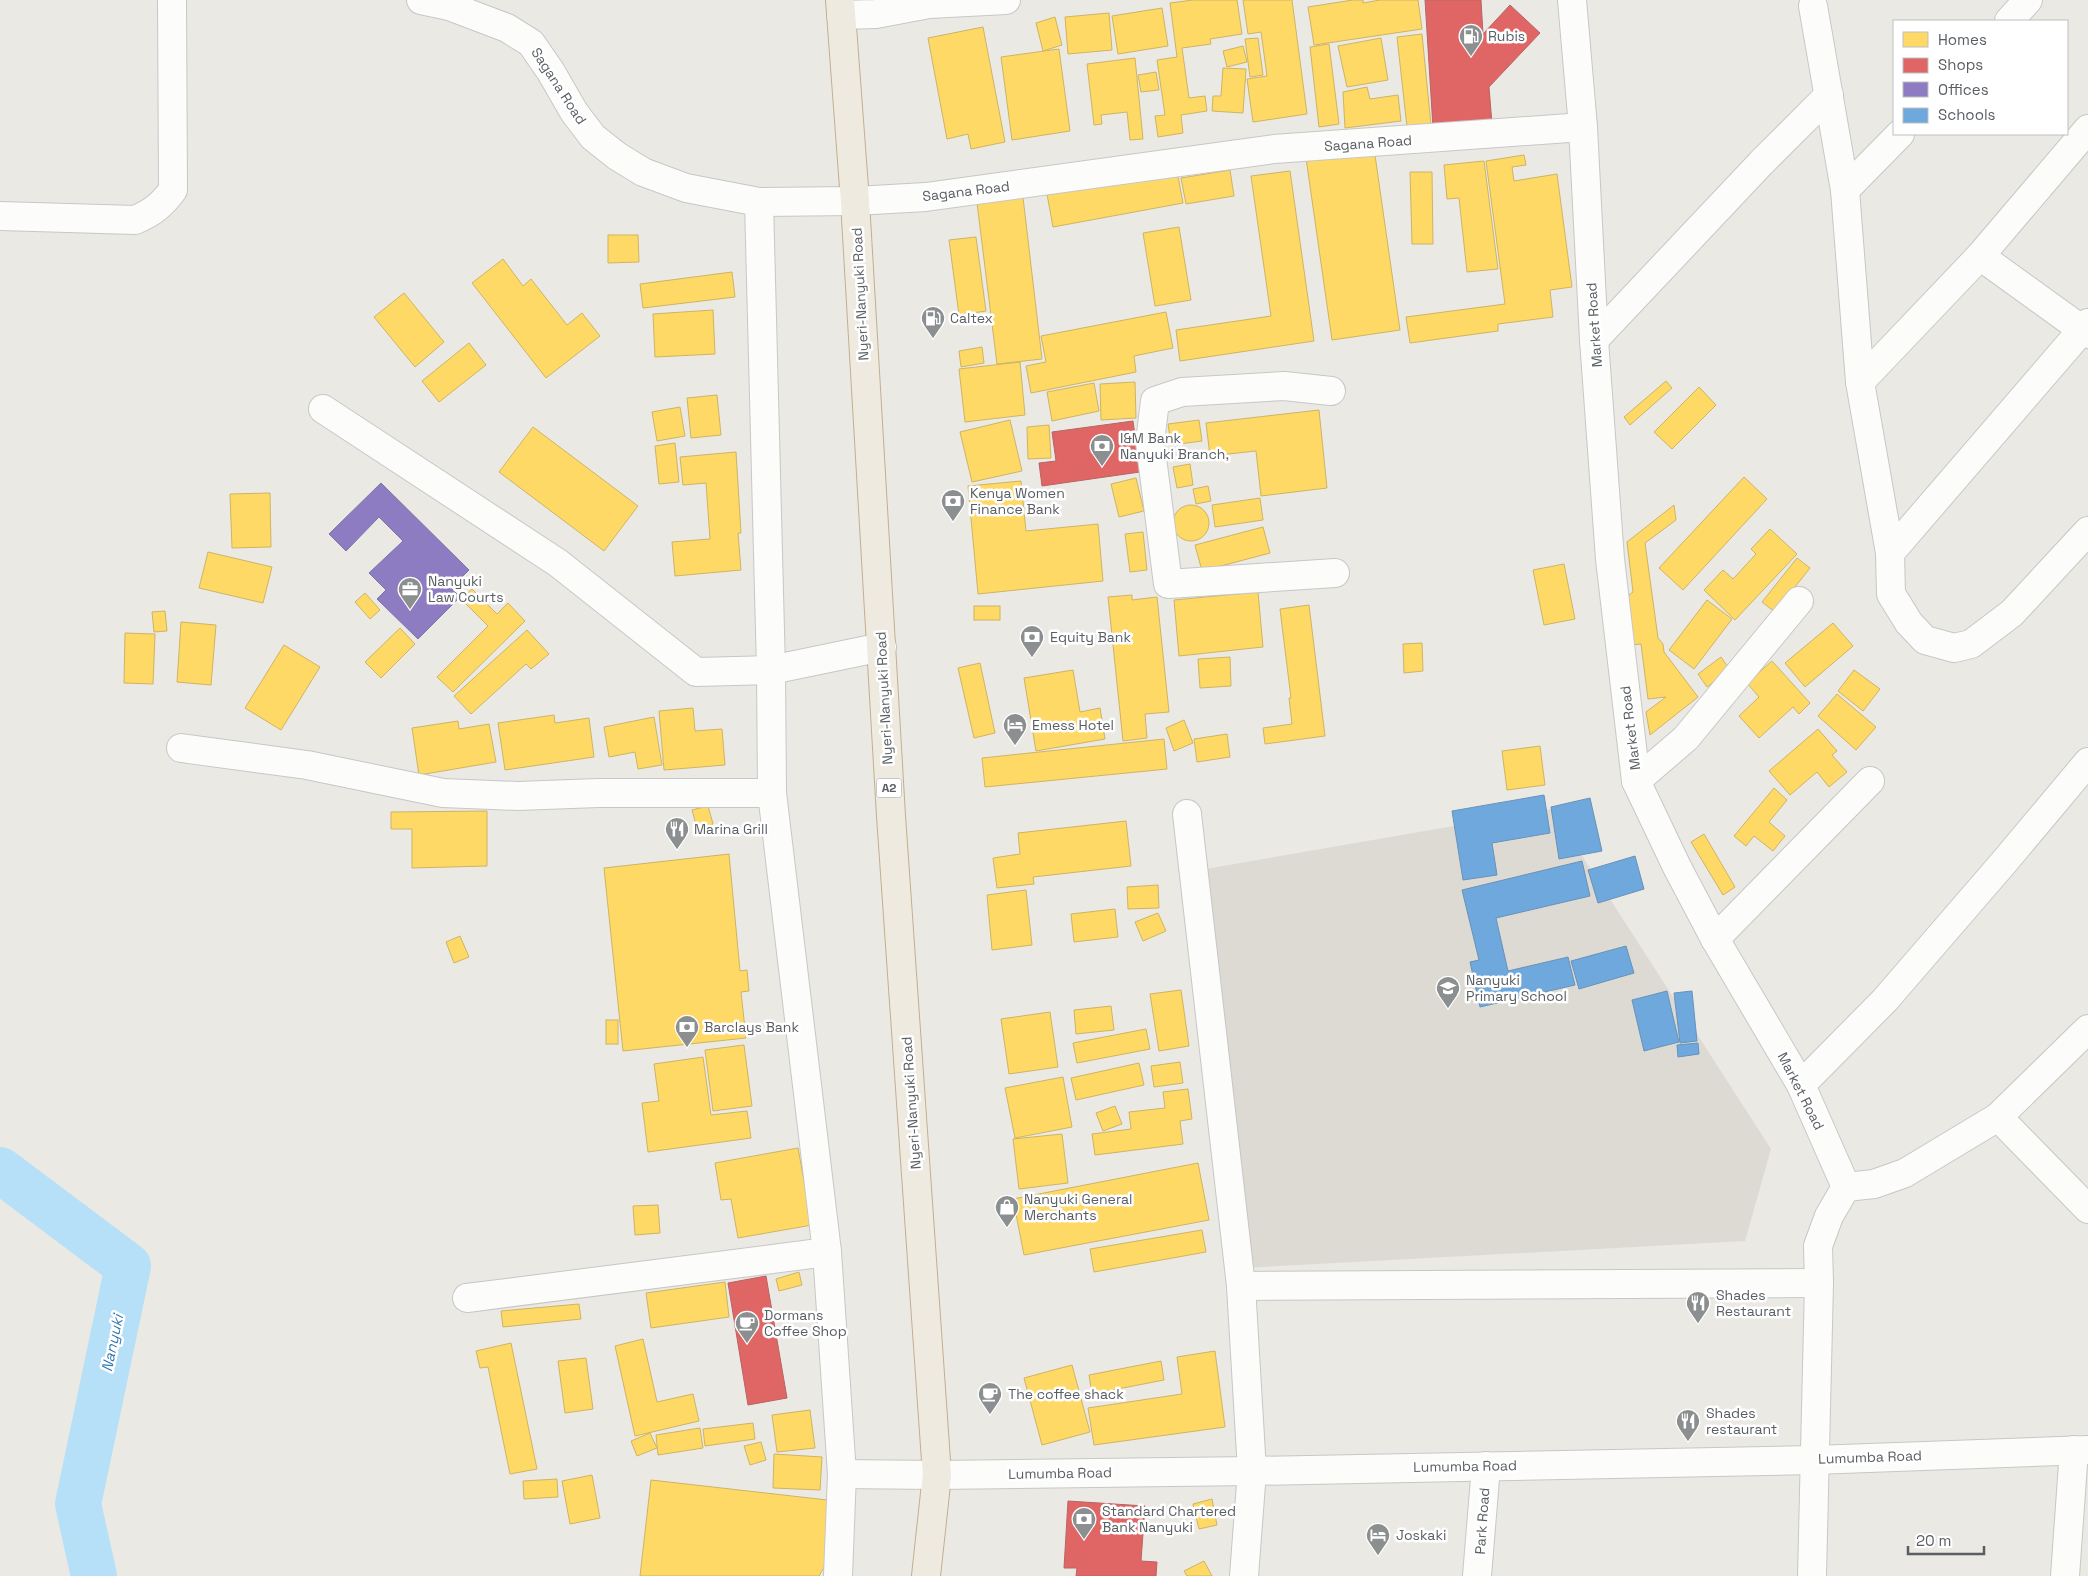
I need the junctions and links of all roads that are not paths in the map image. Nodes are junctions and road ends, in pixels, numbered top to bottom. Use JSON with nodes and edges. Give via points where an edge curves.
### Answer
{"nodes":[{"id":1,"x":172,"y":0,"type":"edge"},
{"id":2,"x":421,"y":0,"type":"edge"},
{"id":3,"x":1006,"y":0,"type":"edge"},
{"id":4,"x":1572,"y":0,"type":"edge"},
{"id":5,"x":2028,"y":0,"type":"edge"},
{"id":6,"x":926,"y":2,"type":"edge"},
{"id":7,"x":1813,"y":6,"type":"dead end"},
{"id":8,"x":840,"y":7,"type":"edge"},
{"id":9,"x":2011,"y":20,"type":"edge"},
{"id":10,"x":1829,"y":95,"type":"junction"},
{"id":11,"x":1583,"y":127,"type":"junction"},
{"id":12,"x":2088,"y":129,"type":"edge"},
{"id":13,"x":1899,"y":135,"type":"edge"},
{"id":14,"x":1845,"y":190,"type":"junction"},
{"id":15,"x":855,"y":201,"type":"junction"},
{"id":16,"x":760,"y":202,"type":"junction"},
{"id":17,"x":0,"y":216,"type":"edge"},
{"id":18,"x":1980,"y":256,"type":"junction"},
{"id":19,"x":2086,"y":329,"type":"edge"},
{"id":20,"x":1594,"y":340,"type":"junction"},
{"id":21,"x":1860,"y":382,"type":"junction"},
{"id":22,"x":1331,"y":391,"type":"dead end"},
{"id":23,"x":323,"y":409,"type":"dead end"},
{"id":24,"x":2088,"y":531,"type":"edge"},
{"id":25,"x":1890,"y":553,"type":"junction"},
{"id":26,"x":1335,"y":573,"type":"dead end"},
{"id":27,"x":1799,"y":600,"type":"dead end"},
{"id":28,"x":882,"y":647,"type":"junction"},
{"id":29,"x":771,"y":670,"type":"junction"},
{"id":30,"x":181,"y":748,"type":"dead end"},
{"id":31,"x":2088,"y":762,"type":"edge"},
{"id":32,"x":1636,"y":781,"type":"junction"},
{"id":33,"x":1870,"y":781,"type":"dead end"},
{"id":34,"x":772,"y":793,"type":"junction"},
{"id":35,"x":1187,"y":814,"type":"dead end"},
{"id":36,"x":1715,"y":939,"type":"junction"},
{"id":37,"x":2088,"y":1029,"type":"edge"},
{"id":38,"x":1801,"y":1085,"type":"junction"},
{"id":39,"x":1998,"y":1117,"type":"junction"},
{"id":40,"x":1846,"y":1187,"type":"junction"},
{"id":41,"x":2088,"y":1209,"type":"edge"},
{"id":42,"x":827,"y":1252,"type":"junction"},
{"id":43,"x":1819,"y":1283,"type":"junction"},
{"id":44,"x":1241,"y":1286,"type":"junction"},
{"id":45,"x":468,"y":1298,"type":"dead end"},
{"id":46,"x":2081,"y":1450,"type":"edge"},
{"id":47,"x":1814,"y":1460,"type":"junction"},
{"id":48,"x":1486,"y":1466,"type":"junction"},
{"id":49,"x":1252,"y":1471,"type":"junction"},
{"id":50,"x":842,"y":1474,"type":"junction"},
{"id":51,"x":937,"y":1475,"type":"junction"},
{"id":52,"x":838,"y":1576,"type":"edge"},
{"id":53,"x":926,"y":1576,"type":"edge"},
{"id":54,"x":1244,"y":1576,"type":"edge"},
{"id":55,"x":1478,"y":1576,"type":"edge"},
{"id":56,"x":1812,"y":1576,"type":"edge"},
{"id":57,"x":2065,"y":1576,"type":"edge"}],
"edges":[{"from":1,"to":17,"type":"street","via":[[173,190],[168,197],[150,214],[135,220]]},
{"from":2,"to":16,"type":"street","name":"Sagana Road","via":[[449,6],[507,28],[531,43],[593,137],[637,168],[686,188]]},
{"from":3,"to":6,"type":"street"},
{"from":4,"to":11,"type":"street","name":"Market Road"},
{"from":5,"to":9,"type":"street"},
{"from":6,"to":8,"type":"street","via":[[876,14]]},
{"from":7,"to":10,"type":"street"},
{"from":8,"to":15,"type":"highway","name":"Nyeri-Nanyuki Road","number":"A2"},
{"from":10,"to":14,"type":"street"},
{"from":10,"to":20,"type":"street"},
{"from":11,"to":15,"type":"street","name":"Sagana Road","via":[[1274,150],[926,197]]},
{"from":11,"to":20,"type":"street","name":"Market Road"},
{"from":12,"to":18,"type":"street"},
{"from":13,"to":14,"type":"street"},
{"from":14,"to":21,"type":"street"},
{"from":15,"to":16,"type":"street","name":"Sagana Road"},
{"from":15,"to":28,"type":"highway","name":"Nyeri-Nanyuki Road","number":"A2"},
{"from":16,"to":29,"type":"street"},
{"from":18,"to":19,"type":"street"},
{"from":18,"to":21,"type":"street"},
{"from":19,"to":25,"type":"street"},
{"from":20,"to":32,"type":"street","name":"Market Road","via":[[1610,560]]},
{"from":21,"to":25,"type":"street"},
{"from":22,"to":26,"type":"street","via":[[1284,386],[1182,392],[1155,401],[1150,442],[1168,584]]},
{"from":23,"to":29,"type":"street","via":[[558,563],[696,672]]},
{"from":24,"to":25,"type":"street","via":[[2012,613],[1971,644],[1954,648],[1926,640],[1909,623],[1891,594]]},
{"from":27,"to":32,"type":"street","via":[[1686,738]]},
{"from":28,"to":29,"type":"street"},
{"from":28,"to":51,"type":"highway","name":"Nyeri-Nanyuki Road","number":"A2"},
{"from":29,"to":34,"type":"street"},
{"from":30,"to":34,"type":"street","via":[[307,765],[443,793],[518,796]]},
{"from":31,"to":38,"type":"street","via":[[1885,1000]]},
{"from":32,"to":36,"type":"street","name":"Market Road"},
{"from":33,"to":36,"type":"street"},
{"from":34,"to":42,"type":"street"},
{"from":35,"to":44,"type":"street"},
{"from":36,"to":38,"type":"street","name":"Market Road"},
{"from":37,"to":39,"type":"street"},
{"from":38,"to":40,"type":"street","name":"Market Road"},
{"from":39,"to":40,"type":"street","via":[[1905,1173],[1874,1184]]},
{"from":39,"to":41,"type":"street"},
{"from":40,"to":43,"type":"street","via":[[1829,1216],[1818,1246]]},
{"from":42,"to":45,"type":"street"},
{"from":42,"to":50,"type":"street"},
{"from":43,"to":44,"type":"street"},
{"from":43,"to":47,"type":"street"},
{"from":44,"to":49,"type":"street"},
{"from":46,"to":47,"type":"street","name":"Lumumba Road"},
{"from":46,"to":57,"type":"street"},
{"from":47,"to":48,"type":"street","name":"Lumumba Road"},
{"from":47,"to":56,"type":"street"},
{"from":48,"to":49,"type":"street","name":"Lumumba Road"},
{"from":48,"to":55,"type":"street","name":"Park Road"},
{"from":49,"to":51,"type":"street","name":"Lumumba Road"},
{"from":49,"to":54,"type":"street"},
{"from":50,"to":51,"type":"street","name":"Lumumba Road"},
{"from":50,"to":52,"type":"street"},
{"from":51,"to":53,"type":"highway","name":"Nyeri-Nanyuki Road","number":"A2"}]}
